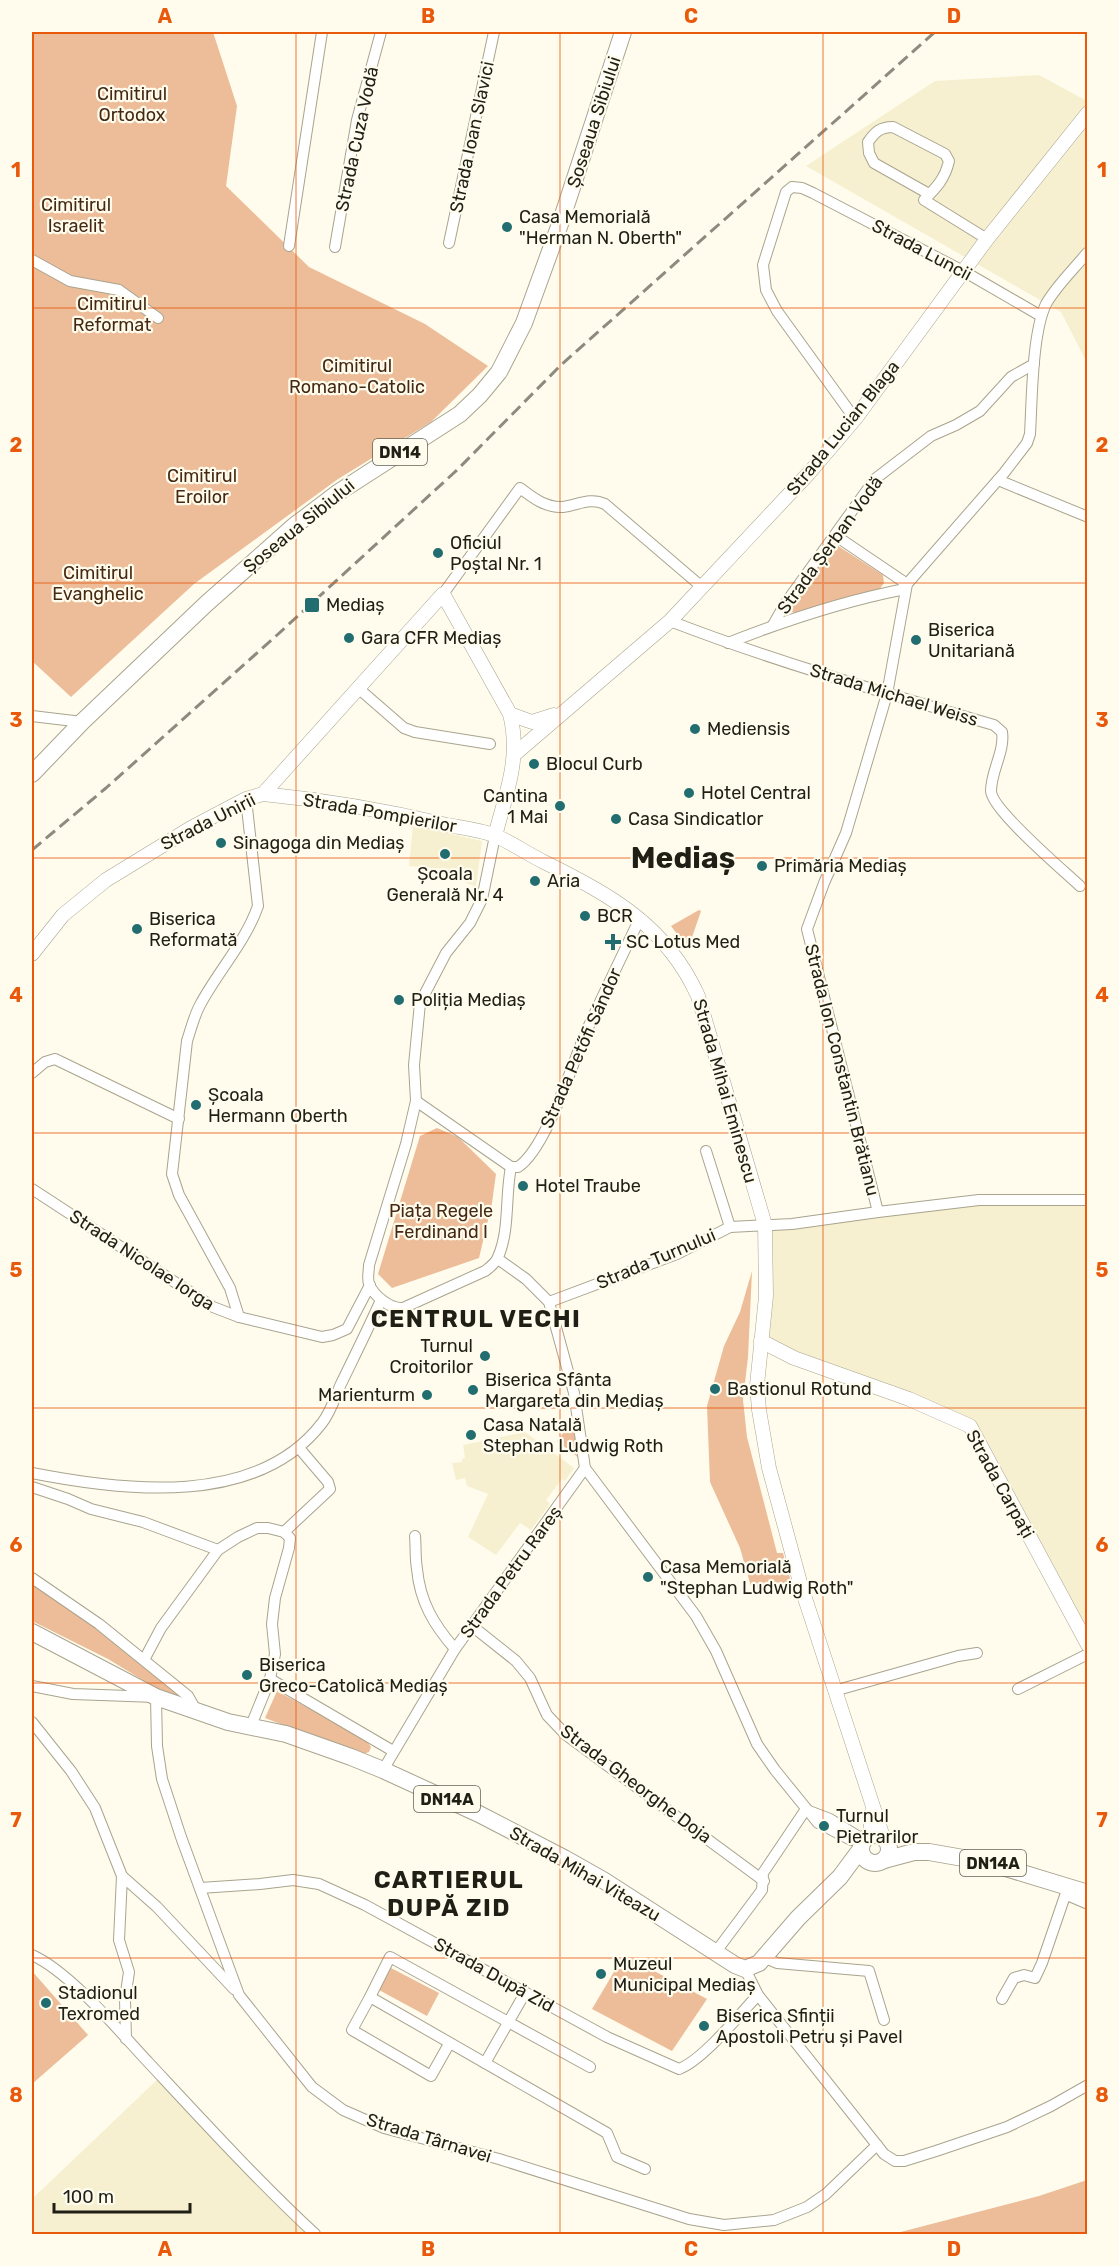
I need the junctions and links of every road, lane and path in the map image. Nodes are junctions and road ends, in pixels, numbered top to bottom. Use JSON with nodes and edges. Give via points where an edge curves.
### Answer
{"nodes":[{"id":1,"x":322,"y":32,"type":"edge"},
{"id":2,"x":381,"y":32,"type":"edge"},
{"id":3,"x":494,"y":32,"type":"edge"},
{"id":4,"x":623,"y":32,"type":"edge"},
{"id":5,"x":1088,"y":113,"type":"edge"},
{"id":6,"x":930,"y":194,"type":"junction"},
{"id":7,"x":987,"y":239,"type":"junction"},
{"id":8,"x":449,"y":243,"type":"dead end"},
{"id":9,"x":289,"y":246,"type":"dead end"},
{"id":10,"x":335,"y":247,"type":"dead end"},
{"id":11,"x":1087,"y":253,"type":"edge"},
{"id":12,"x":32,"y":260,"type":"edge"},
{"id":13,"x":964,"y":272,"type":"junction"},
{"id":14,"x":1041,"y":316,"type":"junction"},
{"id":15,"x":158,"y":318,"type":"dead end"},
{"id":16,"x":1034,"y":364,"type":"junction"},
{"id":17,"x":855,"y":419,"type":"junction"},
{"id":18,"x":998,"y":480,"type":"junction"},
{"id":19,"x":1088,"y":517,"type":"edge"},
{"id":20,"x":836,"y":536,"type":"junction"},
{"id":21,"x":906,"y":586,"type":"junction"},
{"id":22,"x":702,"y":587,"type":"junction"},
{"id":23,"x":443,"y":594,"type":"junction"},
{"id":24,"x":670,"y":621,"type":"junction"},
{"id":25,"x":773,"y":625,"type":"junction"},
{"id":26,"x":728,"y":643,"type":"junction"},
{"id":27,"x":358,"y":688,"type":"junction"},
{"id":28,"x":887,"y":694,"type":"junction"},
{"id":29,"x":564,"y":711,"type":"junction"},
{"id":30,"x":510,"y":714,"type":"junction"},
{"id":31,"x":32,"y":716,"type":"edge"},
{"id":32,"x":82,"y":722,"type":"junction"},
{"id":33,"x":490,"y":744,"type":"dead end"},
{"id":34,"x":516,"y":753,"type":"junction"},
{"id":35,"x":32,"y":774,"type":"edge"},
{"id":36,"x":263,"y":794,"type":"junction"},
{"id":37,"x":246,"y":799,"type":"junction"},
{"id":38,"x":495,"y":836,"type":"junction"},
{"id":39,"x":1080,"y":886,"type":"dead end"},
{"id":40,"x":640,"y":918,"type":"junction"},
{"id":41,"x":32,"y":954,"type":"edge"},
{"id":42,"x":32,"y":1073,"type":"edge"},
{"id":43,"x":416,"y":1101,"type":"junction"},
{"id":44,"x":179,"y":1119,"type":"junction"},
{"id":45,"x":706,"y":1151,"type":"dead end"},
{"id":46,"x":511,"y":1167,"type":"junction"},
{"id":47,"x":32,"y":1189,"type":"edge"},
{"id":48,"x":1088,"y":1200,"type":"edge"},
{"id":49,"x":878,"y":1212,"type":"junction"},
{"id":50,"x":765,"y":1225,"type":"junction"},
{"id":51,"x":730,"y":1227,"type":"junction"},
{"id":52,"x":498,"y":1259,"type":"junction"},
{"id":53,"x":369,"y":1285,"type":"junction"},
{"id":54,"x":381,"y":1300,"type":"junction"},
{"id":55,"x":549,"y":1302,"type":"junction"},
{"id":56,"x":239,"y":1317,"type":"junction"},
{"id":57,"x":761,"y":1341,"type":"junction"},
{"id":58,"x":299,"y":1448,"type":"junction"},
{"id":59,"x":585,"y":1468,"type":"junction"},
{"id":60,"x":32,"y":1473,"type":"edge"},
{"id":61,"x":32,"y":1487,"type":"edge"},
{"id":62,"x":284,"y":1532,"type":"junction"},
{"id":63,"x":415,"y":1536,"type":"dead end"},
{"id":64,"x":218,"y":1550,"type":"junction"},
{"id":65,"x":32,"y":1578,"type":"edge"},
{"id":66,"x":471,"y":1626,"type":"junction"},
{"id":67,"x":32,"y":1632,"type":"edge"},
{"id":68,"x":1088,"y":1645,"type":"edge"},
{"id":69,"x":454,"y":1649,"type":"junction"},
{"id":70,"x":977,"y":1653,"type":"dead end"},
{"id":71,"x":1088,"y":1654,"type":"edge"},
{"id":72,"x":144,"y":1660,"type":"junction"},
{"id":73,"x":270,"y":1679,"type":"junction"},
{"id":74,"x":32,"y":1686,"type":"edge"},
{"id":75,"x":1018,"y":1689,"type":"dead end"},
{"id":76,"x":834,"y":1691,"type":"junction"},
{"id":77,"x":156,"y":1697,"type":"junction"},
{"id":78,"x":197,"y":1713,"type":"junction"},
{"id":79,"x":32,"y":1722,"type":"edge"},
{"id":80,"x":250,"y":1728,"type":"junction"},
{"id":81,"x":393,"y":1751,"type":"junction"},
{"id":82,"x":383,"y":1770,"type":"junction"},
{"id":83,"x":806,"y":1809,"type":"junction"},
{"id":84,"x":818,"y":1823,"type":"dead end"},
{"id":85,"x":830,"y":1828,"type":"dead end"},
{"id":86,"x":873,"y":1847,"type":"junction"},
{"id":87,"x":122,"y":1876,"type":"junction"},
{"id":88,"x":764,"y":1881,"type":"junction"},
{"id":89,"x":200,"y":1888,"type":"junction"},
{"id":90,"x":1080,"y":1894,"type":"edge"},
{"id":91,"x":144,"y":1896,"type":"junction"},
{"id":92,"x":122,"y":1899,"type":"junction"},
{"id":93,"x":715,"y":1953,"type":"junction"},
{"id":94,"x":32,"y":1955,"type":"edge"},
{"id":95,"x":763,"y":1957,"type":"junction"},
{"id":96,"x":746,"y":1969,"type":"junction"},
{"id":97,"x":525,"y":1992,"type":"junction"},
{"id":98,"x":239,"y":1995,"type":"junction"},
{"id":99,"x":758,"y":1995,"type":"junction"},
{"id":100,"x":370,"y":1997,"type":"junction"},
{"id":101,"x":1002,"y":1999,"type":"dead end"},
{"id":102,"x":884,"y":2020,"type":"dead end"},
{"id":103,"x":508,"y":2022,"type":"junction"},
{"id":104,"x":126,"y":2039,"type":"junction"},
{"id":105,"x":449,"y":2044,"type":"junction"},
{"id":106,"x":485,"y":2063,"type":"junction"},
{"id":107,"x":590,"y":2067,"type":"dead end"},
{"id":108,"x":1088,"y":2085,"type":"edge"},
{"id":109,"x":877,"y":2145,"type":"junction"},
{"id":110,"x":645,"y":2169,"type":"dead end"},
{"id":111,"x":315,"y":2235,"type":"edge"}],
"edges":[{"from":1,"to":9,"type":"street"},
{"from":2,"to":10,"type":"street","name":"Strada Cuza Vodă","via":[[357,120]]},
{"from":3,"to":8,"type":"street","name":"Strada Ioan Slavici"},
{"from":4,"to":32,"type":"main road","name":"Șoseaua Sibiului","number":"DN14","via":[[524,323],[499,372],[460,414],[356,480],[294,526]]},
{"from":5,"to":7,"type":"street","name":"Strada Lucian Blaga"},
{"from":6,"to":6,"type":"street","via":[[946,175],[949,161],[945,154],[893,127],[875,132],[867,142],[874,162]]},
{"from":6,"to":7,"type":"street","via":[[924,200]]},
{"from":7,"to":13,"type":"street","name":"Strada Lucian Blaga"},
{"from":11,"to":14,"type":"street","via":[[1048,301]]},
{"from":12,"to":15,"type":"street","via":[[70,281],[119,290]]},
{"from":13,"to":14,"type":"street","name":"Strada Luncii"},
{"from":13,"to":17,"type":"street","name":"Strada Lucian Blaga"},
{"from":13,"to":17,"type":"street","name":"Strada Luncii","via":[[802,188],[792,187],[786,192],[763,265],[766,290]]},
{"from":14,"to":16,"type":"street"},
{"from":16,"to":18,"type":"street","via":[[1030,434]]},
{"from":16,"to":20,"type":"street","name":"Strada Șerban Vodă","via":[[1011,377],[972,416],[931,436],[892,464],[875,479]]},
{"from":17,"to":22,"type":"street","name":"Strada Lucian Blaga"},
{"from":18,"to":19,"type":"street"},
{"from":18,"to":21,"type":"street"},
{"from":20,"to":21,"type":"street"},
{"from":20,"to":25,"type":"street","name":"Strada Șerban Vodă"},
{"from":21,"to":25,"type":"street"},
{"from":21,"to":28,"type":"street","name":"Strada Ion Constantin Brătianu"},
{"from":22,"to":23,"type":"street","via":[[605,504],[589,501],[555,507],[520,488]]},
{"from":22,"to":24,"type":"street","name":"Strada Lucian Blaga"},
{"from":23,"to":27,"type":"street","name":"Strada Unirii"},
{"from":23,"to":30,"type":"street"},
{"from":24,"to":26,"type":"street","name":"Strada Michael Weiss"},
{"from":24,"to":29,"type":"street","name":"Strada Lucian Blaga"},
{"from":25,"to":26,"type":"street"},
{"from":26,"to":28,"type":"street","name":"Strada Michael Weiss"},
{"from":27,"to":33,"type":"street","via":[[404,728]]},
{"from":27,"to":36,"type":"street","name":"Strada Unirii"},
{"from":28,"to":39,"type":"street","name":"Strada Michael Weiss","via":[[994,725],[1002,732],[991,790],[994,802]]},
{"from":28,"to":49,"type":"street","name":"Strada Ion Constantin Brătianu","via":[[846,833],[807,929]]},
{"from":29,"to":30,"type":"street","name":"Strada Lucian Blaga","via":[[532,722]]},
{"from":29,"to":34,"type":"street","name":"Strada Lucian Blaga"},
{"from":30,"to":34,"type":"street"},
{"from":31,"to":32,"type":"street"},
{"from":32,"to":35,"type":"main road","name":"Șoseaua Sibiului","number":"DN14"},
{"from":34,"to":38,"type":"street"},
{"from":36,"to":37,"type":"street","name":"Strada Unirii"},
{"from":36,"to":38,"type":"street","name":"Strada Pompierilor","via":[[424,819]]},
{"from":37,"to":41,"type":"street","name":"Strada Unirii","via":[[106,880],[63,915]]},
{"from":37,"to":44,"type":"street","via":[[258,900],[253,921],[193,1022]]},
{"from":38,"to":40,"type":"street","name":"Strada Mihai Eminescu","via":[[600,890]]},
{"from":38,"to":43,"type":"street","via":[[482,899],[470,923],[441,961],[420,1003],[414,1065]]},
{"from":40,"to":46,"type":"street","name":"Strada Petőfi Sándor","via":[[545,1129],[531,1155],[518,1167]]},
{"from":40,"to":50,"type":"street","name":"Strada Mihai Eminescu","via":[[668,946],[698,996]]},
{"from":42,"to":44,"type":"street","via":[[55,1059]]},
{"from":43,"to":46,"type":"street"},
{"from":43,"to":53,"type":"street","via":[[369,1265]]},
{"from":44,"to":56,"type":"street","via":[[172,1164],[174,1184],[230,1288]]},
{"from":45,"to":51,"type":"street"},
{"from":46,"to":52,"type":"street"},
{"from":47,"to":56,"type":"street","name":"Strada Nicolae Iorga","via":[[213,1307]]},
{"from":48,"to":49,"type":"street","name":"Strada Turnului","via":[[979,1200]]},
{"from":49,"to":50,"type":"street","name":"Strada Turnului"},
{"from":50,"to":51,"type":"street","name":"Strada Turnului"},
{"from":50,"to":57,"type":"street","name":"Strada Mihai Eminescu","via":[[766,1296]]},
{"from":51,"to":55,"type":"street","name":"Strada Turnului","via":[[676,1254]]},
{"from":52,"to":54,"type":"street","via":[[485,1271],[403,1308]]},
{"from":52,"to":55,"type":"street"},
{"from":53,"to":54,"type":"street"},
{"from":53,"to":56,"type":"street","name":"Strada Nicolae Iorga","via":[[347,1329],[333,1335],[322,1337]]},
{"from":54,"to":58,"type":"street","via":[[323,1422]]},
{"from":55,"to":59,"type":"street","via":[[574,1393]]},
{"from":57,"to":68,"type":"street","name":"Strada Carpați","via":[[794,1358],[909,1399],[970,1426]]},
{"from":57,"to":76,"type":"street","name":"Strada Mihai Eminescu","via":[[757,1385],[769,1468]]},
{"from":58,"to":60,"type":"street","via":[[249,1475],[189,1486],[118,1486]]},
{"from":58,"to":62,"type":"street","via":[[330,1489]]},
{"from":59,"to":66,"type":"street","name":"Strada Petru Rareș"},
{"from":59,"to":83,"type":"street","via":[[696,1616],[757,1744]]},
{"from":61,"to":64,"type":"street"},
{"from":62,"to":64,"type":"street","via":[[257,1528]]},
{"from":62,"to":73,"type":"street","via":[[290,1538],[275,1598]]},
{"from":63,"to":69,"type":"street","via":[[416,1568],[426,1609]]},
{"from":64,"to":72,"type":"street","via":[[160,1628]]},
{"from":65,"to":72,"type":"street"},
{"from":66,"to":69,"type":"street","name":"Strada Petru Rareș"},
{"from":66,"to":88,"type":"street","name":"Strada Gheorghe Doja","via":[[516,1661],[530,1678],[547,1715],[567,1736]]},
{"from":67,"to":77,"type":"main road","number":"DN14A"},
{"from":69,"to":81,"type":"street","name":"Strada Petru Rareș"},
{"from":70,"to":76,"type":"street"},
{"from":71,"to":75,"type":"street"},
{"from":72,"to":78,"type":"street","via":[[188,1696]]},
{"from":73,"to":80,"type":"street"},
{"from":73,"to":81,"type":"street"},
{"from":74,"to":77,"type":"street","via":[[73,1694]]},
{"from":76,"to":86,"type":"street","name":"Strada Mihai Eminescu","via":[[873,1808]]},
{"from":77,"to":78,"type":"main road","name":"Strada Mihai Viteazu","number":"DN14A"},
{"from":77,"to":89,"type":"street","name":"Strada Târnavei","via":[[162,1779]]},
{"from":78,"to":80,"type":"main road","name":"Strada Mihai Viteazu","number":"DN14A"},
{"from":79,"to":87,"type":"street","via":[[95,1808]]},
{"from":80,"to":82,"type":"main road","name":"Strada Mihai Viteazu","number":"DN14A","via":[[286,1734]]},
{"from":81,"to":82,"type":"street","name":"Strada Petru Rareș"},
{"from":82,"to":93,"type":"main road","name":"Strada Mihai Viteazu","number":"DN14A","via":[[564,1858]]},
{"from":83,"to":84,"type":"street"},
{"from":83,"to":86,"type":"street","via":[[830,1819]]},
{"from":83,"to":88,"type":"street","via":[[763,1873]]},
{"from":85,"to":86,"type":"street"},
{"from":86,"to":90,"type":"main road","number":"DN14A","via":[[986,1862]]},
{"from":86,"to":95,"type":"main road","number":"DN14A"},
{"from":87,"to":91,"type":"street"},
{"from":87,"to":92,"type":"street"},
{"from":88,"to":93,"type":"street","via":[[762,1890]]},
{"from":89,"to":97,"type":"street","name":"Strada După Zid","via":[[293,1880],[319,1884]]},
{"from":89,"to":98,"type":"street","name":"Strada Târnavei"},
{"from":90,"to":101,"type":"street","via":[[1035,1978],[1014,1978]]},
{"from":91,"to":92,"type":"street"},
{"from":91,"to":98,"type":"street"},
{"from":92,"to":104,"type":"street","via":[[119,1940],[129,1972]]},
{"from":93,"to":96,"type":"main road","name":"Strada Mihai Viteazu","number":"DN14A"},
{"from":94,"to":104,"type":"street","via":[[86,1997]]},
{"from":95,"to":96,"type":"main road","number":"DN14A"},
{"from":95,"to":102,"type":"street","via":[[777,1963],[869,1971]]},
{"from":96,"to":99,"type":"street"},
{"from":97,"to":99,"type":"street","name":"Strada După Zid","via":[[607,2037],[679,2069],[725,2031]]},
{"from":97,"to":103,"type":"street"},
{"from":98,"to":109,"type":"street","name":"Strada Târnavei","via":[[312,2087],[343,2110],[384,2128],[499,2159],[689,2219],[724,2225],[787,2216],[826,2193]]},
{"from":99,"to":109,"type":"street"},
{"from":100,"to":103,"type":"street","via":[[390,1957]]},
{"from":100,"to":105,"type":"street"},
{"from":100,"to":105,"type":"street","via":[[352,2030],[431,2076]]},
{"from":103,"to":106,"type":"street"},
{"from":103,"to":107,"type":"street"},
{"from":104,"to":111,"type":"street"},
{"from":105,"to":106,"type":"street"},
{"from":106,"to":110,"type":"street","via":[[607,2133],[617,2157]]},
{"from":108,"to":109,"type":"street","via":[[1007,2127],[915,2159],[895,2161]]}]}
